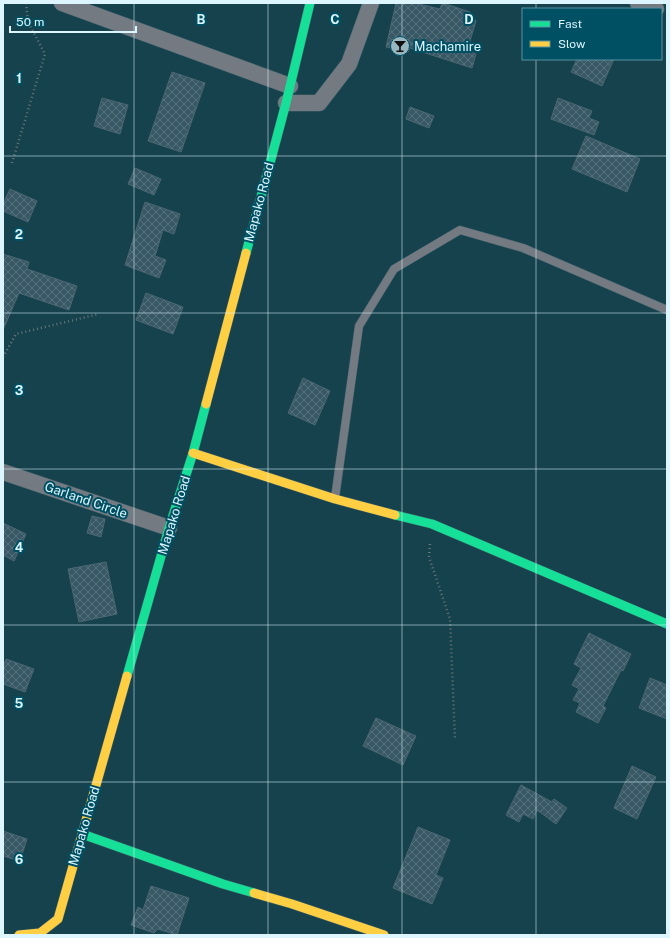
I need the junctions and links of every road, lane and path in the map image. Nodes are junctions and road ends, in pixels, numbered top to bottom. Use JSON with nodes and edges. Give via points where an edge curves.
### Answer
{"nodes":[{"id":1,"x":26,"y":3,"type":"edge"},
{"id":2,"x":62,"y":3,"type":"edge"},
{"id":3,"x":310,"y":3,"type":"edge"},
{"id":4,"x":371,"y":3,"type":"edge"},
{"id":5,"x":638,"y":3,"type":"edge"},
{"id":6,"x":653,"y":8,"type":"edge"},
{"id":7,"x":290,"y":86,"type":"junction"},
{"id":8,"x":286,"y":103,"type":"junction"},
{"id":9,"x":12,"y":163,"type":"dead end"},
{"id":10,"x":667,"y":310,"type":"edge"},
{"id":11,"x":99,"y":314,"type":"dead end"},
{"id":12,"x":3,"y":357,"type":"edge"},
{"id":13,"x":193,"y":452,"type":"junction"},
{"id":14,"x":3,"y":472,"type":"edge"},
{"id":15,"x":335,"y":499,"type":"junction"},
{"id":16,"x":432,"y":524,"type":"junction"},
{"id":17,"x":169,"y":528,"type":"junction"},
{"id":18,"x":667,"y":624,"type":"edge"},
{"id":19,"x":455,"y":740,"type":"dead end"},
{"id":20,"x":82,"y":834,"type":"junction"},
{"id":21,"x":41,"y":934,"type":"edge"},
{"id":22,"x":19,"y":935,"type":"edge"},
{"id":23,"x":384,"y":935,"type":"edge"}],
"edges":[{"from":1,"to":9,"type":"path","via":[[28,22],[45,54]]},
{"from":2,"to":7,"type":"street"},
{"from":3,"to":7,"type":"street","name":"Mapako Road"},
{"from":4,"to":8,"type":"street","via":[[349,64],[319,103]]},
{"from":5,"to":6,"type":"street"},
{"from":7,"to":8,"type":"street","name":"Mapako Road"},
{"from":8,"to":13,"type":"street","name":"Mapako Road"},
{"from":10,"to":15,"type":"lane","via":[[524,248],[460,230],[394,269],[359,326]]},
{"from":11,"to":12,"type":"path","via":[[16,334]]},
{"from":13,"to":15,"type":"street"},
{"from":13,"to":17,"type":"street","name":"Mapako Road"},
{"from":14,"to":17,"type":"street","name":"Garland Circle"},
{"from":15,"to":16,"type":"street"},
{"from":16,"to":18,"type":"street"},
{"from":16,"to":19,"type":"path","via":[[429,557],[450,619]]},
{"from":17,"to":20,"type":"street","name":"Mapako Road"},
{"from":20,"to":21,"type":"street","name":"Mapako Road","via":[[58,919]]},
{"from":20,"to":23,"type":"street","via":[[223,884]]},
{"from":21,"to":22,"type":"street"}]}
